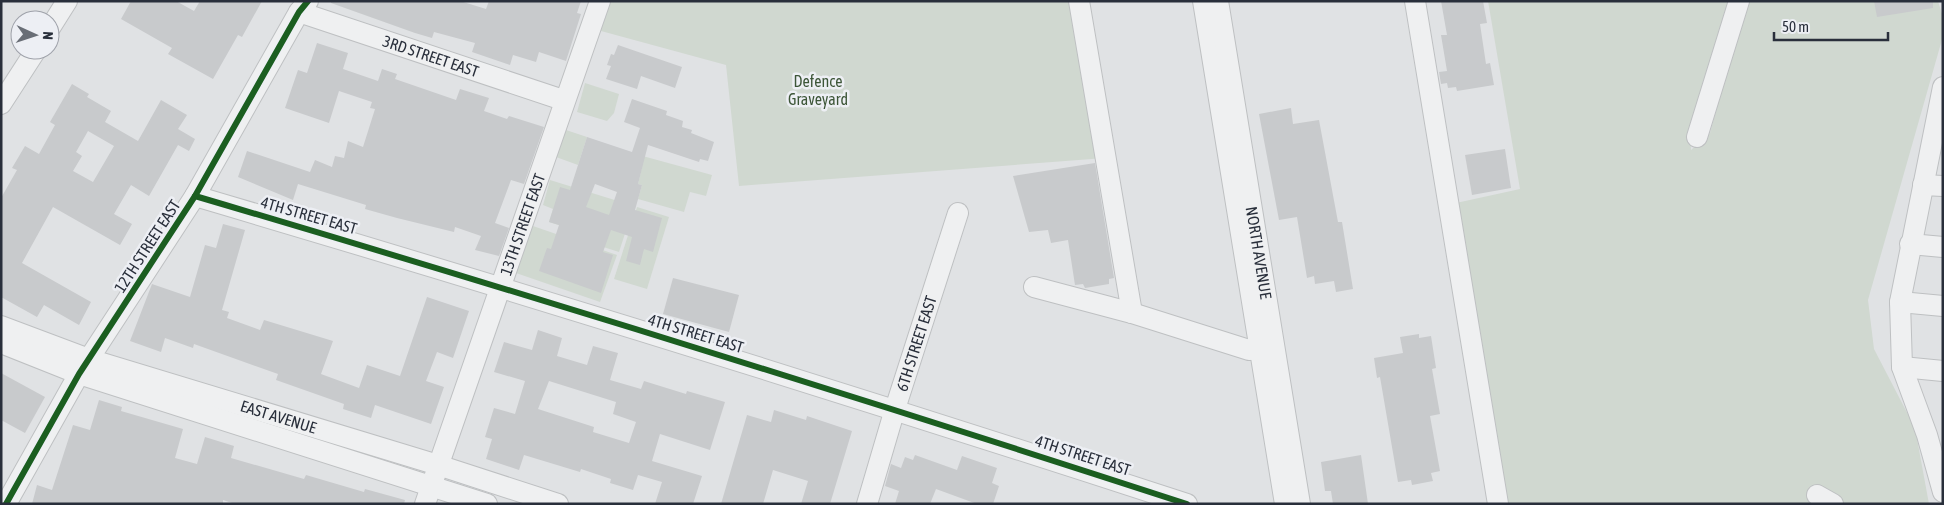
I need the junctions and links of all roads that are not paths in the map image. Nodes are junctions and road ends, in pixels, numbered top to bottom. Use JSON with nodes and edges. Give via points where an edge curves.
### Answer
{"nodes":[{"id":1,"x":67,"y":1,"type":"edge"},
{"id":2,"x":600,"y":1,"type":"edge"},
{"id":3,"x":1079,"y":1,"type":"edge"},
{"id":4,"x":1203,"y":1,"type":"edge"},
{"id":5,"x":1218,"y":1,"type":"edge"},
{"id":6,"x":1415,"y":1,"type":"edge"},
{"id":7,"x":1739,"y":1,"type":"edge"},
{"id":8,"x":304,"y":7,"type":"edge"},
{"id":9,"x":60,"y":12,"type":"edge"},
{"id":10,"x":30,"y":60,"type":"edge"},
{"id":11,"x":1943,"y":87,"type":"edge"},
{"id":12,"x":563,"y":100,"type":"junction"},
{"id":13,"x":1,"y":104,"type":"edge"},
{"id":14,"x":1939,"y":123,"type":"edge"},
{"id":15,"x":1697,"y":137,"type":"dead end"},
{"id":16,"x":1933,"y":185,"type":"edge"},
{"id":17,"x":195,"y":196,"type":"junction"},
{"id":18,"x":958,"y":213,"type":"dead end"},
{"id":19,"x":1910,"y":244,"type":"junction"},
{"id":20,"x":1943,"y":247,"type":"edge"},
{"id":21,"x":500,"y":286,"type":"junction"},
{"id":22,"x":1034,"y":287,"type":"dead end"},
{"id":23,"x":1900,"y":302,"type":"junction"},
{"id":24,"x":1943,"y":306,"type":"edge"},
{"id":25,"x":1132,"y":313,"type":"junction"},
{"id":26,"x":1,"y":326,"type":"edge"},
{"id":27,"x":1,"y":343,"type":"edge"},
{"id":28,"x":1267,"y":349,"type":"junction"},
{"id":29,"x":84,"y":366,"type":"junction"},
{"id":30,"x":1902,"y":367,"type":"junction"},
{"id":31,"x":1943,"y":371,"type":"edge"},
{"id":32,"x":895,"y":409,"type":"junction"},
{"id":33,"x":1935,"y":435,"type":"edge"},
{"id":34,"x":438,"y":465,"type":"junction"},
{"id":35,"x":1943,"y":492,"type":"edge"},
{"id":36,"x":428,"y":495,"type":"edge"},
{"id":37,"x":1943,"y":500,"type":"edge"},
{"id":38,"x":6,"y":504,"type":"edge"},
{"id":39,"x":487,"y":504,"type":"edge"},
{"id":40,"x":558,"y":504,"type":"edge"},
{"id":41,"x":867,"y":504,"type":"edge"},
{"id":42,"x":1187,"y":504,"type":"edge"},
{"id":43,"x":1285,"y":504,"type":"edge"},
{"id":44,"x":1300,"y":504,"type":"edge"},
{"id":45,"x":1498,"y":504,"type":"edge"},
{"id":46,"x":1938,"y":504,"type":"edge"}],
"edges":[{"from":1,"to":9,"type":"street"},
{"from":2,"to":12,"type":"street","name":"13TH STREET EAST"},
{"from":3,"to":25,"type":"street"},
{"from":4,"to":28,"type":"street","name":"NORTH AVENUE"},
{"from":5,"to":28,"type":"street","name":"NORTH AVENUE"},
{"from":6,"to":45,"type":"street"},
{"from":7,"to":15,"type":"street"},
{"from":8,"to":12,"type":"street","name":"3RD STREET EAST"},
{"from":8,"to":17,"type":"street","name":"12TH STREET EAST"},
{"from":10,"to":13,"type":"street"},
{"from":11,"to":14,"type":"street"},
{"from":12,"to":21,"type":"street","name":"13TH STREET EAST"},
{"from":14,"to":16,"type":"street"},
{"from":16,"to":19,"type":"street"},
{"from":17,"to":21,"type":"street","name":"4TH STREET EAST"},
{"from":17,"to":29,"type":"street","name":"12TH STREET EAST"},
{"from":18,"to":32,"type":"street","name":"6TH STREET EAST"},
{"from":19,"to":20,"type":"street"},
{"from":19,"to":23,"type":"street"},
{"from":21,"to":32,"type":"street","name":"4TH STREET EAST"},
{"from":21,"to":34,"type":"street","name":"13TH STREET EAST"},
{"from":22,"to":25,"type":"street"},
{"from":23,"to":24,"type":"street"},
{"from":23,"to":30,"type":"street"},
{"from":25,"to":28,"type":"street","via":[[1249,350]]},
{"from":26,"to":29,"type":"street","name":"EAST AVENUE"},
{"from":27,"to":29,"type":"street","name":"EAST AVENUE"},
{"from":28,"to":43,"type":"street","name":"NORTH AVENUE"},
{"from":28,"to":44,"type":"street","name":"NORTH AVENUE"},
{"from":29,"to":34,"type":"street","name":"EAST AVENUE"},
{"from":29,"to":36,"type":"street","name":"EAST AVENUE"},
{"from":29,"to":38,"type":"street","name":"12TH STREET EAST"},
{"from":30,"to":31,"type":"street"},
{"from":30,"to":33,"type":"street"},
{"from":32,"to":41,"type":"street","name":"6TH STREET EAST"},
{"from":32,"to":42,"type":"street","name":"4TH STREET EAST"},
{"from":33,"to":35,"type":"street"},
{"from":34,"to":36,"type":"street","name":"13TH STREET EAST"},
{"from":34,"to":40,"type":"street","name":"EAST AVENUE"},
{"from":36,"to":39,"type":"street","name":"EAST AVENUE"},
{"from":37,"to":46,"type":"street"}]}
